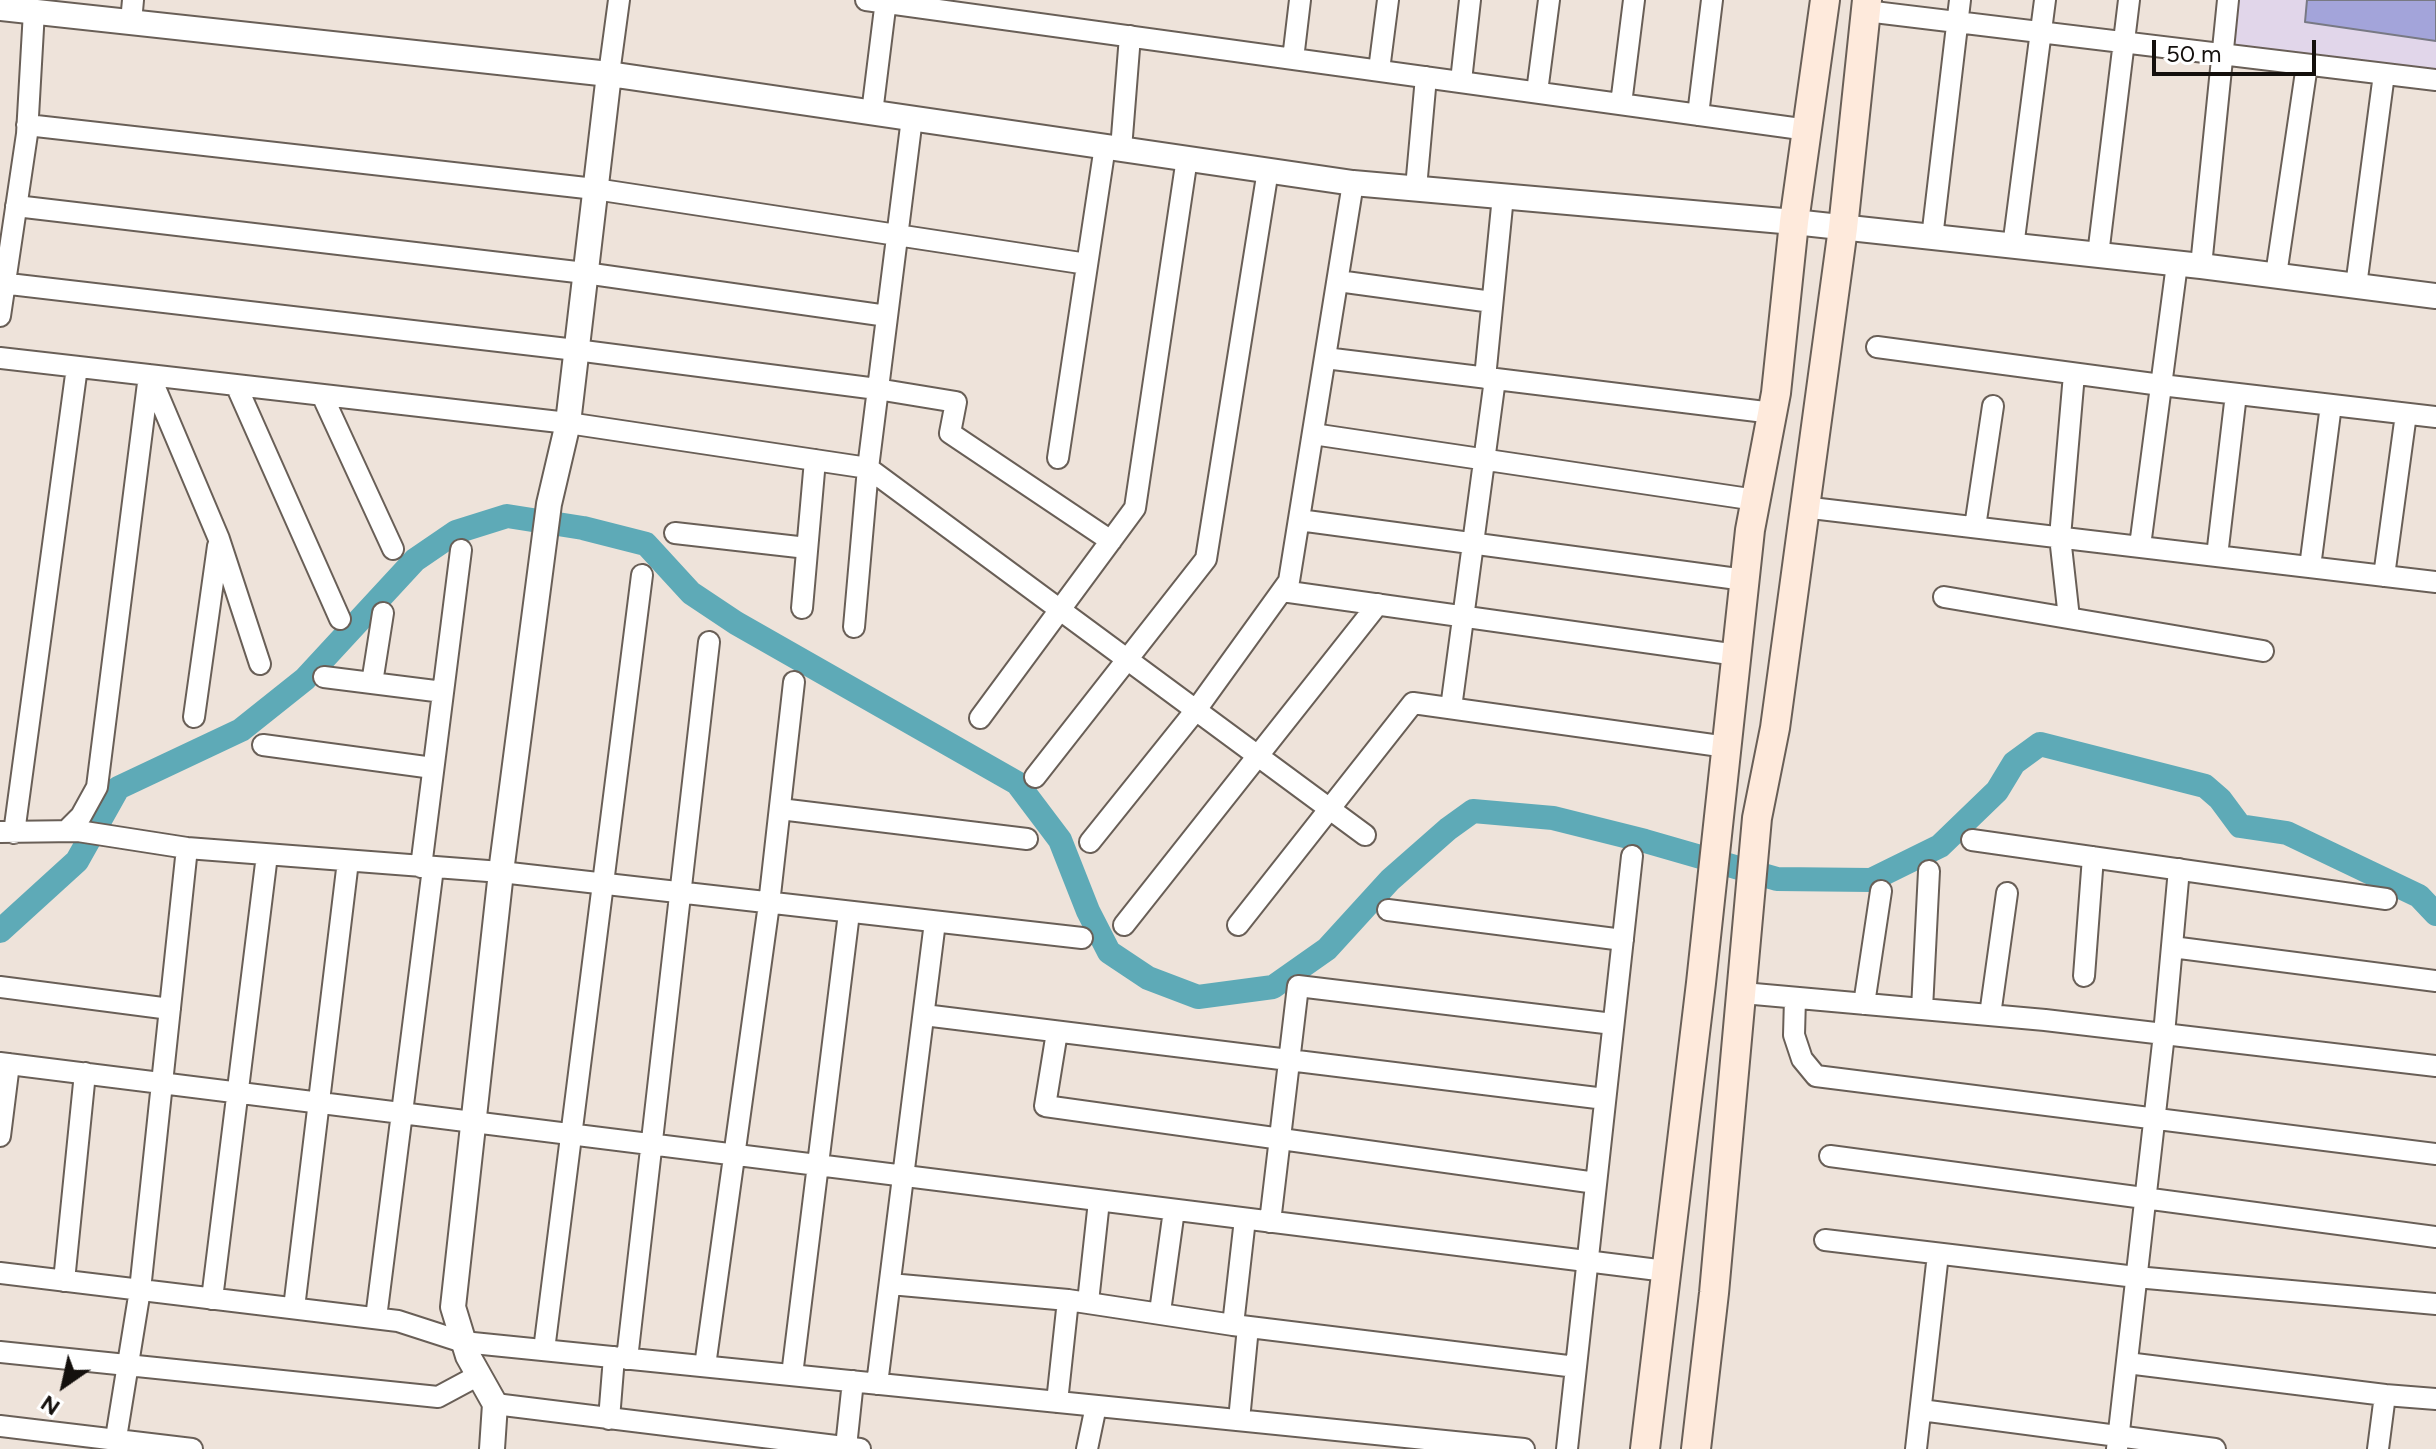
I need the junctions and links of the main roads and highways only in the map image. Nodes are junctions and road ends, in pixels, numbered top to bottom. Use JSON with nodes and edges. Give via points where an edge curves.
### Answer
{"nodes":[{"id":1,"x":1825,"y":0,"type":"edge"},
{"id":2,"x":1866,"y":6,"type":"edge"},
{"id":3,"x":1645,"y":1449,"type":"edge"},
{"id":4,"x":1696,"y":1449,"type":"edge"}],
"edges":[{"from":1,"to":3,"type":"main road","via":[[1773,413],[1745,580]]},
{"from":2,"to":4,"type":"main road","via":[[1843,228],[1775,728],[1757,818]]}]}
